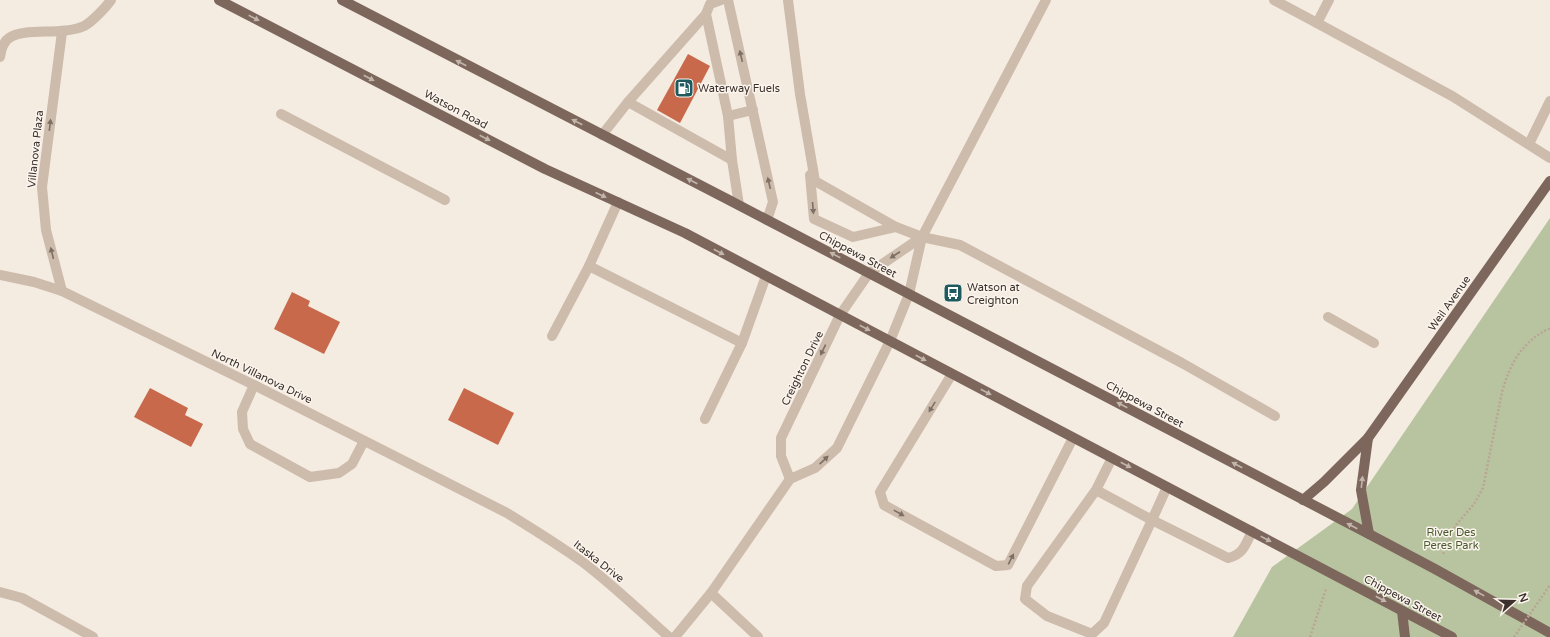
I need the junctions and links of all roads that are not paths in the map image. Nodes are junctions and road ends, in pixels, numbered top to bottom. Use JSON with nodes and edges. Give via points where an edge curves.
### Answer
{"nodes":[{"id":1,"x":111,"y":0,"type":"edge"},
{"id":2,"x":219,"y":0,"type":"edge"},
{"id":3,"x":342,"y":0,"type":"edge"},
{"id":4,"x":722,"y":0,"type":"edge"},
{"id":5,"x":728,"y":0,"type":"edge"},
{"id":6,"x":788,"y":0,"type":"edge"},
{"id":7,"x":1046,"y":0,"type":"edge"},
{"id":8,"x":1274,"y":0,"type":"edge"},
{"id":9,"x":1329,"y":0,"type":"edge"},
{"id":10,"x":706,"y":14,"type":"junction"},
{"id":11,"x":1317,"y":23,"type":"junction"},
{"id":12,"x":62,"y":32,"type":"junction"},
{"id":13,"x":1,"y":52,"type":"edge"},
{"id":14,"x":1550,"y":101,"type":"edge"},
{"id":15,"x":628,"y":102,"type":"junction"},
{"id":16,"x":753,"y":110,"type":"junction"},
{"id":17,"x":281,"y":114,"type":"dead end"},
{"id":18,"x":728,"y":116,"type":"junction"},
{"id":19,"x":806,"y":127,"type":"junction"},
{"id":20,"x":602,"y":135,"type":"junction"},
{"id":21,"x":1529,"y":144,"type":"junction"},
{"id":22,"x":1550,"y":158,"type":"edge"},
{"id":23,"x":732,"y":160,"type":"junction"},
{"id":24,"x":1550,"y":181,"type":"edge"},
{"id":25,"x":445,"y":200,"type":"dead end"},
{"id":26,"x":618,"y":202,"type":"junction"},
{"id":27,"x":739,"y":205,"type":"junction"},
{"id":28,"x":767,"y":220,"type":"junction"},
{"id":29,"x":896,"y":227,"type":"junction"},
{"id":30,"x":685,"y":233,"type":"joint"},
{"id":31,"x":922,"y":237,"type":"junction"},
{"id":32,"x":589,"y":266,"type":"junction"},
{"id":33,"x":869,"y":273,"type":"junction"},
{"id":34,"x":0,"y":275,"type":"edge"},
{"id":35,"x":766,"y":276,"type":"junction"},
{"id":36,"x":62,"y":291,"type":"junction"},
{"id":37,"x":910,"y":294,"type":"junction"},
{"id":38,"x":840,"y":315,"type":"junction"},
{"id":39,"x":1328,"y":317,"type":"dead end"},
{"id":40,"x":552,"y":336,"type":"dead end"},
{"id":41,"x":890,"y":341,"type":"junction"},
{"id":42,"x":742,"y":343,"type":"junction"},
{"id":43,"x":1374,"y":343,"type":"dead end"},
{"id":44,"x":952,"y":374,"type":"junction"},
{"id":45,"x":254,"y":385,"type":"junction"},
{"id":46,"x":1275,"y":416,"type":"dead end"},
{"id":47,"x":705,"y":419,"type":"dead end"},
{"id":48,"x":1073,"y":438,"type":"junction"},
{"id":49,"x":1368,"y":438,"type":"junction"},
{"id":50,"x":364,"y":441,"type":"junction"},
{"id":51,"x":1112,"y":458,"type":"junction"},
{"id":52,"x":790,"y":479,"type":"junction"},
{"id":53,"x":1166,"y":487,"type":"junction"},
{"id":54,"x":1096,"y":490,"type":"junction"},
{"id":55,"x":1303,"y":500,"type":"junction"},
{"id":56,"x":507,"y":513,"type":"joint"},
{"id":57,"x":1152,"y":520,"type":"junction"},
{"id":58,"x":1252,"y":531,"type":"junction"},
{"id":59,"x":1369,"y":534,"type":"junction"},
{"id":60,"x":0,"y":592,"type":"edge"},
{"id":61,"x":711,"y":593,"type":"junction"},
{"id":62,"x":1402,"y":610,"type":"junction"},
{"id":63,"x":1550,"y":633,"type":"edge"},
{"id":64,"x":93,"y":637,"type":"edge"},
{"id":65,"x":669,"y":637,"type":"edge"},
{"id":66,"x":675,"y":637,"type":"edge"},
{"id":67,"x":758,"y":637,"type":"edge"},
{"id":68,"x":1405,"y":637,"type":"edge"},
{"id":69,"x":1452,"y":637,"type":"edge"}],
"edges":[{"from":1,"to":12,"type":"street","via":[[85,25]]},
{"from":2,"to":26,"type":"main road","name":"Watson Road","one_way":true,"via":[[538,165]]},
{"from":20,"to":3,"type":"main road","one_way":true},
{"from":4,"to":10,"type":"street","via":[[710,4]]},
{"from":16,"to":5,"type":"street","one_way":true},
{"from":6,"to":19,"type":"street"},
{"from":7,"to":31,"type":"street"},
{"from":8,"to":11,"type":"street"},
{"from":9,"to":11,"type":"street"},
{"from":10,"to":15,"type":"street"},
{"from":10,"to":18,"type":"street"},
{"from":11,"to":21,"type":"street","via":[[1452,96]]},
{"from":12,"to":13,"type":"street","via":[[20,33],[8,38]]},
{"from":36,"to":12,"type":"street","name":"Villanova Plaza","one_way":true,"via":[[46,230],[42,187]]},
{"from":14,"to":21,"type":"street"},
{"from":15,"to":20,"type":"street"},
{"from":15,"to":23,"type":"street"},
{"from":16,"to":18,"type":"street"},
{"from":28,"to":16,"type":"street","one_way":true,"via":[[773,202]]},
{"from":17,"to":25,"type":"street"},
{"from":18,"to":23,"type":"street"},
{"from":19,"to":29,"type":"street","via":[[815,181]]},
{"from":19,"to":29,"type":"street","one_way":true,"via":[[814,219],[853,237]]},
{"from":27,"to":20,"type":"main road","name":"Chippewa Street","one_way":true},
{"from":21,"to":22,"type":"street"},
{"from":23,"to":27,"type":"street"},
{"from":24,"to":49,"type":"main road","name":"Weil Avenue"},
{"from":26,"to":30,"type":"main road","name":"Watson Road"},
{"from":26,"to":32,"type":"street"},
{"from":27,"to":28,"type":"main road","name":"Chippewa Street"},
{"from":33,"to":28,"type":"main road","name":"Chippewa Street","one_way":true},
{"from":29,"to":31,"type":"street"},
{"from":30,"to":35,"type":"main road","name":"Chippewa Street","one_way":true},
{"from":31,"to":33,"type":"street","one_way":true},
{"from":31,"to":37,"type":"street"},
{"from":31,"to":46,"type":"street","via":[[960,245],[1182,363]]},
{"from":32,"to":40,"type":"street"},
{"from":32,"to":42,"type":"street"},
{"from":33,"to":37,"type":"main road","name":"Chippewa Street"},
{"from":33,"to":38,"type":"street","name":"Creighton Drive"},
{"from":34,"to":36,"type":"street","name":"North Villanova Drive"},
{"from":35,"to":38,"type":"main road","name":"Chippewa Street"},
{"from":35,"to":42,"type":"street"},
{"from":36,"to":45,"type":"street","name":"North Villanova Drive"},
{"from":37,"to":41,"type":"street"},
{"from":55,"to":37,"type":"main road","name":"Chippewa Street","one_way":true},
{"from":38,"to":41,"type":"main road","name":"Chippewa Street","one_way":true},
{"from":38,"to":52,"type":"street","name":"Creighton Drive","one_way":true,"via":[[781,438],[781,456]]},
{"from":39,"to":43,"type":"street"},
{"from":41,"to":44,"type":"main road","name":"Chippewa Street","one_way":true},
{"from":52,"to":41,"type":"street","one_way":true,"via":[[815,468],[837,448]]},
{"from":42,"to":47,"type":"street"},
{"from":44,"to":48,"type":"main road","name":"Chippewa Street","one_way":true},
{"from":44,"to":48,"type":"street","one_way":true,"via":[[880,492],[884,505],[996,566],[1008,565]]},
{"from":45,"to":50,"type":"street","name":"North Villanova Drive"},
{"from":45,"to":50,"type":"street","via":[[242,412],[243,429],[250,444],[310,477],[339,473],[352,464]]},
{"from":48,"to":51,"type":"main road","name":"Chippewa Street"},
{"from":49,"to":55,"type":"main road","name":"Weil Avenue"},
{"from":59,"to":49,"type":"main road","one_way":true,"via":[[1361,490]]},
{"from":50,"to":56,"type":"street","name":"North Villanova Drive"},
{"from":51,"to":53,"type":"main road","name":"Chippewa Street","one_way":true},
{"from":51,"to":54,"type":"street"},
{"from":52,"to":61,"type":"street"},
{"from":53,"to":57,"type":"street"},
{"from":53,"to":58,"type":"main road","name":"Chippewa Street"},
{"from":54,"to":57,"type":"street"},
{"from":54,"to":57,"type":"street","via":[[1027,586],[1025,599],[1047,616],[1092,634],[1104,624]]},
{"from":59,"to":55,"type":"main road","name":"Chippewa Street","one_way":true},
{"from":56,"to":65,"type":"street","name":"Itaska Drive","via":[[546,536],[584,564],[628,599]]},
{"from":57,"to":58,"type":"street","via":[[1228,558],[1236,557],[1242,551]]},
{"from":58,"to":62,"type":"main road","name":"Chippewa Street","one_way":true},
{"from":63,"to":59,"type":"main road","name":"Chippewa Street","one_way":true},
{"from":60,"to":64,"type":"street","via":[[22,598]]},
{"from":61,"to":66,"type":"street"},
{"from":61,"to":67,"type":"street"},
{"from":62,"to":68,"type":"main road"},
{"from":62,"to":69,"type":"main road","name":"Chippewa Street"}]}
